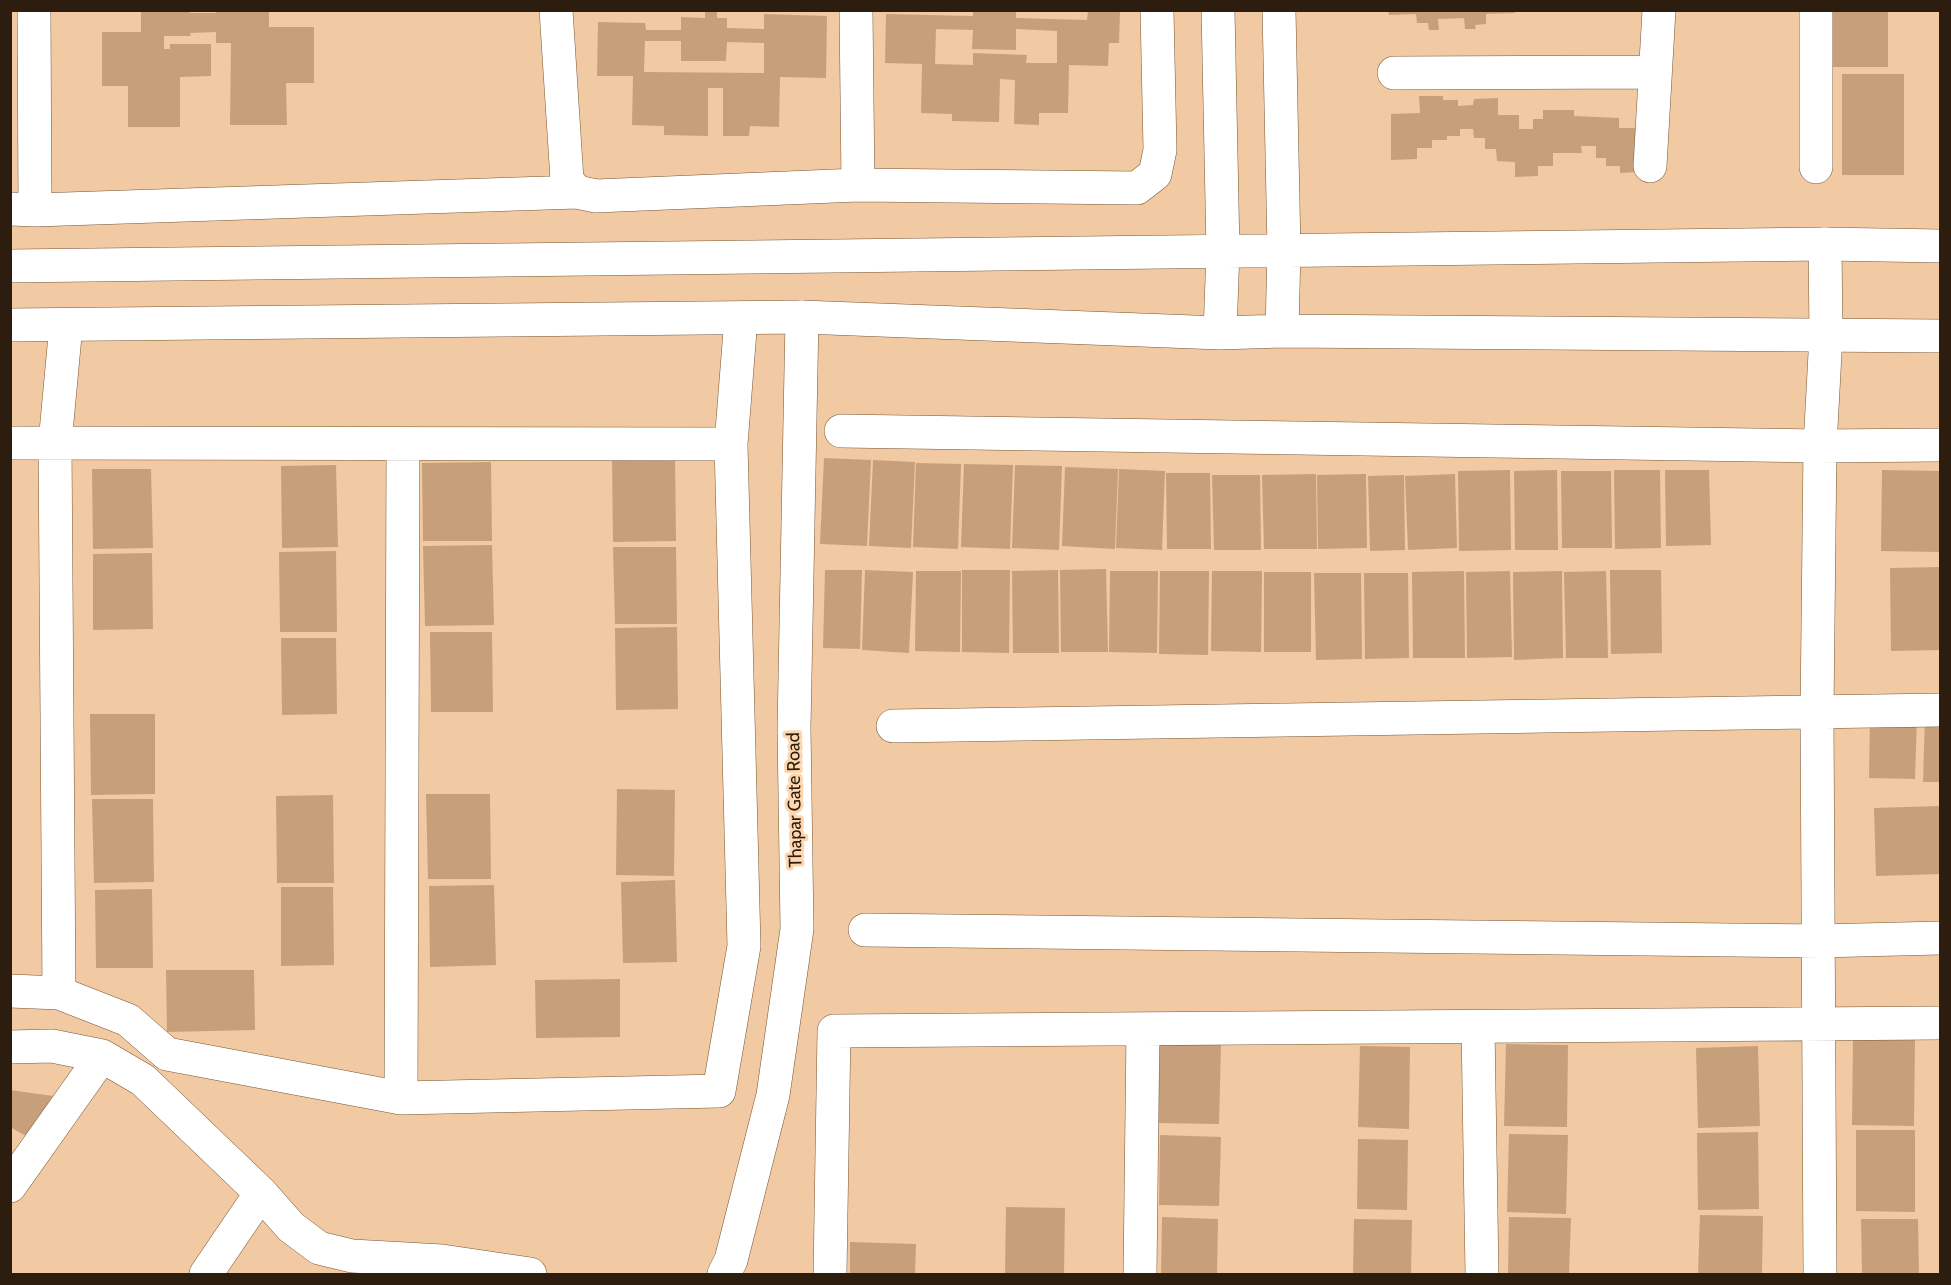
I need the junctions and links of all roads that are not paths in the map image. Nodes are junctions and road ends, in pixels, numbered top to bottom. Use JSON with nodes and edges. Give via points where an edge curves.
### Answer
{"nodes":[{"id":1,"x":34,"y":10,"type":"edge"},
{"id":2,"x":556,"y":10,"type":"edge"},
{"id":3,"x":856,"y":10,"type":"edge"},
{"id":4,"x":1157,"y":10,"type":"edge"},
{"id":5,"x":1218,"y":10,"type":"edge"},
{"id":6,"x":1279,"y":10,"type":"edge"},
{"id":7,"x":1659,"y":10,"type":"edge"},
{"id":8,"x":1816,"y":10,"type":"edge"},
{"id":9,"x":1655,"y":72,"type":"junction"},
{"id":10,"x":1394,"y":73,"type":"dead end"},
{"id":11,"x":1650,"y":166,"type":"dead end"},
{"id":12,"x":1816,"y":167,"type":"dead end"},
{"id":13,"x":858,"y":185,"type":"junction"},
{"id":14,"x":577,"y":192,"type":"junction"},
{"id":15,"x":23,"y":210,"type":"edge"},
{"id":16,"x":1825,"y":244,"type":"junction"},
{"id":17,"x":1941,"y":246,"type":"edge"},
{"id":18,"x":1284,"y":250,"type":"junction"},
{"id":19,"x":1223,"y":251,"type":"junction"},
{"id":20,"x":10,"y":266,"type":"edge"},
{"id":21,"x":802,"y":317,"type":"junction"},
{"id":22,"x":741,"y":318,"type":"junction"},
{"id":23,"x":10,"y":325,"type":"edge"},
{"id":24,"x":66,"y":325,"type":"junction"},
{"id":25,"x":1282,"y":331,"type":"junction"},
{"id":26,"x":1220,"y":333,"type":"junction"},
{"id":27,"x":1826,"y":335,"type":"junction"},
{"id":28,"x":1941,"y":336,"type":"edge"},
{"id":29,"x":841,"y":431,"type":"dead end"},
{"id":30,"x":10,"y":443,"type":"edge"},
{"id":31,"x":55,"y":443,"type":"junction"},
{"id":32,"x":402,"y":444,"type":"junction"},
{"id":33,"x":732,"y":444,"type":"junction"},
{"id":34,"x":1941,"y":445,"type":"edge"},
{"id":35,"x":1820,"y":446,"type":"junction"},
{"id":36,"x":1941,"y":710,"type":"edge"},
{"id":37,"x":1817,"y":712,"type":"junction"},
{"id":38,"x":893,"y":726,"type":"dead end"},
{"id":39,"x":865,"y":930,"type":"dead end"},
{"id":40,"x":1941,"y":938,"type":"edge"},
{"id":41,"x":1819,"y":941,"type":"junction"},
{"id":42,"x":10,"y":991,"type":"edge"},
{"id":43,"x":59,"y":993,"type":"junction"},
{"id":44,"x":1818,"y":1023,"type":"junction"},
{"id":45,"x":1941,"y":1023,"type":"edge"},
{"id":46,"x":1478,"y":1027,"type":"junction"},
{"id":47,"x":1143,"y":1029,"type":"junction"},
{"id":48,"x":10,"y":1047,"type":"edge"},
{"id":49,"x":102,"y":1056,"type":"junction"},
{"id":50,"x":401,"y":1098,"type":"junction"},
{"id":51,"x":10,"y":1186,"type":"edge"},
{"id":52,"x":261,"y":1194,"type":"junction"},
{"id":53,"x":437,"y":1268,"type":"edge"},
{"id":54,"x":206,"y":1275,"type":"edge"},
{"id":55,"x":530,"y":1275,"type":"edge"},
{"id":56,"x":724,"y":1275,"type":"edge"},
{"id":57,"x":830,"y":1275,"type":"edge"},
{"id":58,"x":1140,"y":1275,"type":"edge"},
{"id":59,"x":1482,"y":1275,"type":"edge"},
{"id":60,"x":1820,"y":1275,"type":"edge"}],
"edges":[{"from":1,"to":15,"type":"street"},
{"from":2,"to":14,"type":"street","via":[[567,180]]},
{"from":3,"to":13,"type":"street"},
{"from":4,"to":13,"type":"street","via":[[1160,150],[1155,174],[1137,188]]},
{"from":5,"to":19,"type":"street"},
{"from":6,"to":18,"type":"street"},
{"from":7,"to":9,"type":"street"},
{"from":8,"to":12,"type":"street"},
{"from":9,"to":10,"type":"street"},
{"from":9,"to":11,"type":"street"},
{"from":13,"to":14,"type":"street","via":[[596,196]]},
{"from":14,"to":15,"type":"street"},
{"from":16,"to":17,"type":"street"},
{"from":16,"to":18,"type":"street"},
{"from":16,"to":27,"type":"street"},
{"from":18,"to":19,"type":"street"},
{"from":18,"to":25,"type":"street"},
{"from":19,"to":20,"type":"street"},
{"from":19,"to":26,"type":"street"},
{"from":21,"to":22,"type":"street"},
{"from":21,"to":26,"type":"street"},
{"from":21,"to":56,"type":"street","name":"Thapar Gate Road","via":[[794,728],[797,929],[773,1095]]},
{"from":22,"to":24,"type":"street"},
{"from":22,"to":33,"type":"street"},
{"from":23,"to":24,"type":"street"},
{"from":24,"to":31,"type":"street"},
{"from":25,"to":26,"type":"street"},
{"from":25,"to":27,"type":"street"},
{"from":27,"to":28,"type":"street"},
{"from":27,"to":35,"type":"street"},
{"from":29,"to":35,"type":"street"},
{"from":30,"to":31,"type":"street"},
{"from":31,"to":32,"type":"street"},
{"from":31,"to":43,"type":"street"},
{"from":32,"to":33,"type":"street"},
{"from":32,"to":50,"type":"street"},
{"from":33,"to":50,"type":"street","via":[[744,946],[719,1091]]},
{"from":34,"to":35,"type":"street"},
{"from":35,"to":37,"type":"street"},
{"from":36,"to":37,"type":"street"},
{"from":37,"to":38,"type":"street"},
{"from":37,"to":41,"type":"street"},
{"from":39,"to":41,"type":"street"},
{"from":40,"to":41,"type":"street"},
{"from":41,"to":44,"type":"street"},
{"from":42,"to":43,"type":"street"},
{"from":43,"to":50,"type":"street","via":[[128,1020],[167,1054]]},
{"from":44,"to":45,"type":"street"},
{"from":44,"to":46,"type":"street"},
{"from":44,"to":60,"type":"street"},
{"from":46,"to":47,"type":"street"},
{"from":46,"to":59,"type":"street"},
{"from":47,"to":57,"type":"street","via":[[834,1031]]},
{"from":47,"to":58,"type":"street"},
{"from":48,"to":49,"type":"street","via":[[52,1046]]},
{"from":49,"to":51,"type":"street"},
{"from":49,"to":52,"type":"street","via":[[143,1080]]},
{"from":52,"to":53,"type":"street","via":[[291,1227],[319,1248]]},
{"from":52,"to":54,"type":"street"},
{"from":53,"to":55,"type":"street"}]}
